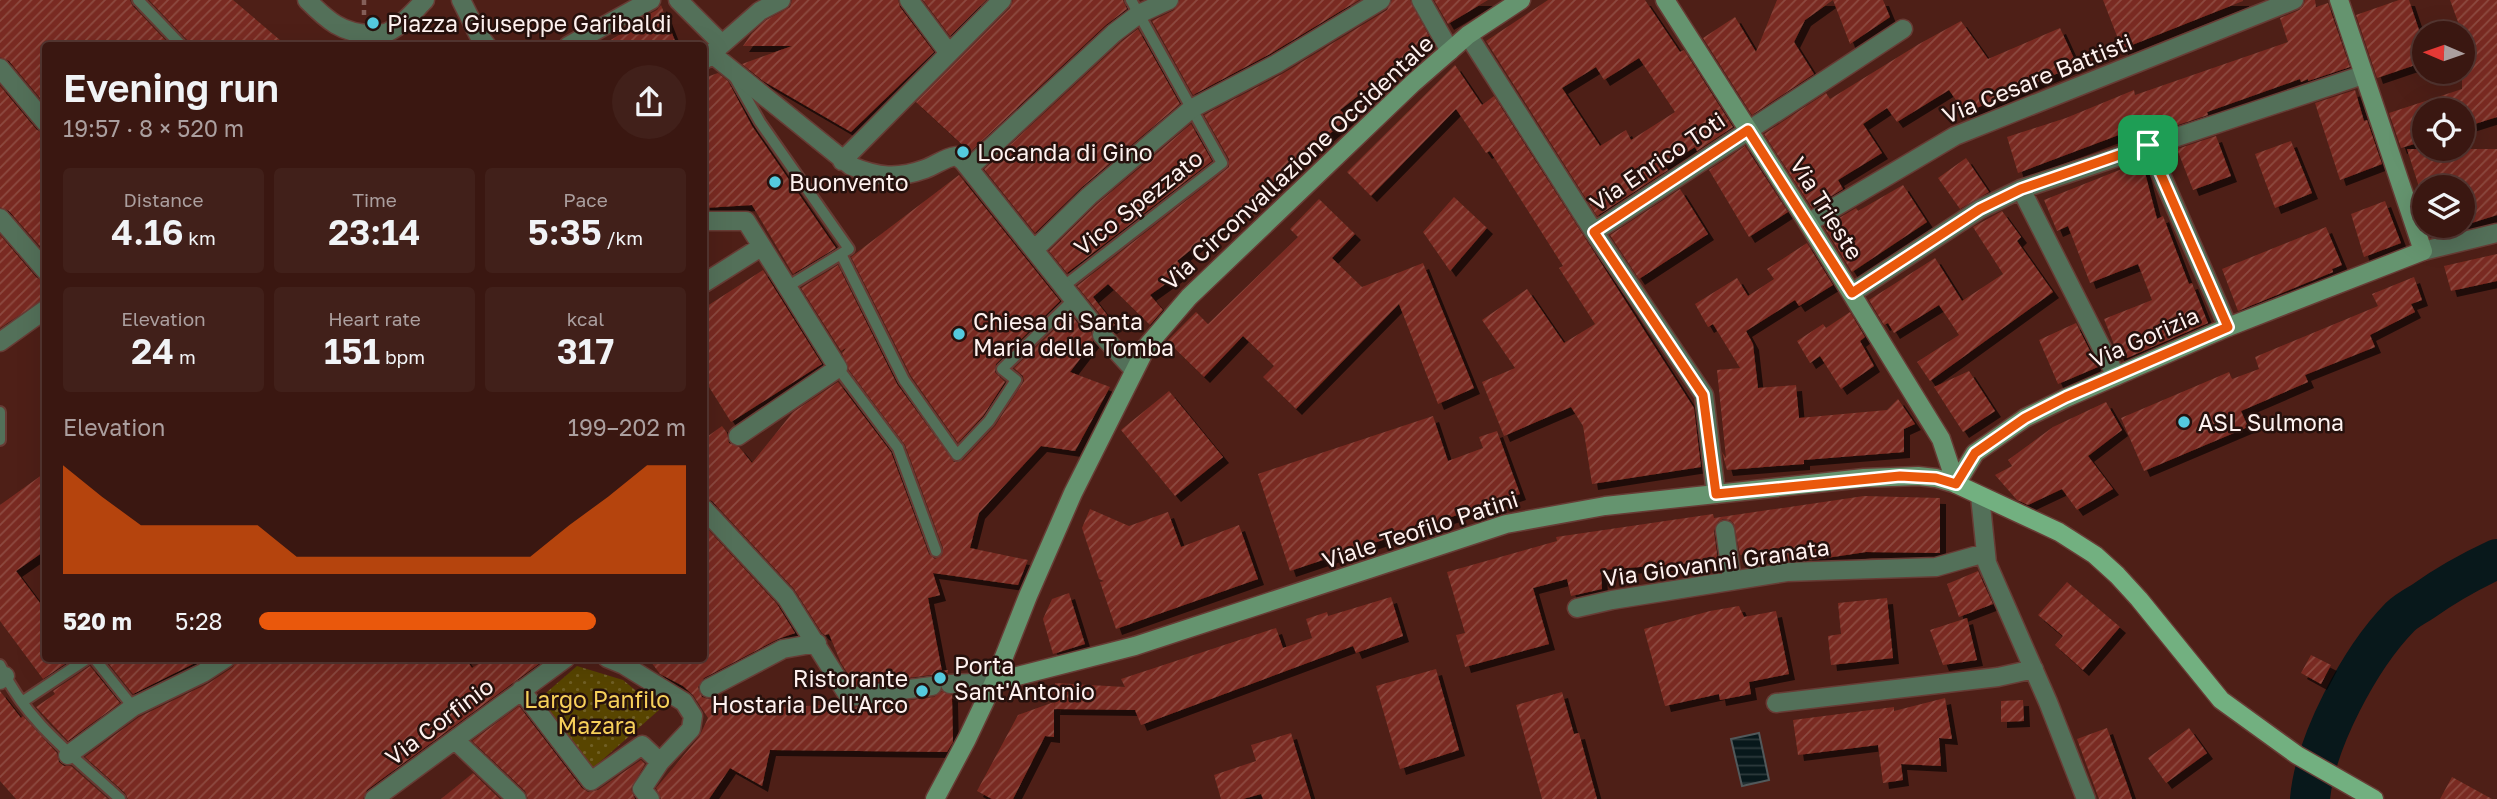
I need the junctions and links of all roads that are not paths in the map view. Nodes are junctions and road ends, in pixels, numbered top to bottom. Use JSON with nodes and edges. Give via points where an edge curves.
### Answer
{"nodes":[{"id":1,"x":138,"y":0,"type":"edge"},
{"id":2,"x":307,"y":0,"type":"edge"},
{"id":3,"x":425,"y":0,"type":"edge"},
{"id":4,"x":461,"y":0,"type":"edge"},
{"id":5,"x":651,"y":0,"type":"edge"},
{"id":6,"x":678,"y":0,"type":"edge"},
{"id":7,"x":781,"y":0,"type":"edge"},
{"id":8,"x":909,"y":0,"type":"edge"},
{"id":9,"x":1002,"y":0,"type":"edge"},
{"id":10,"x":1169,"y":0,"type":"edge"},
{"id":11,"x":1381,"y":0,"type":"edge"},
{"id":12,"x":1420,"y":0,"type":"edge"},
{"id":13,"x":1521,"y":0,"type":"edge"},
{"id":14,"x":1665,"y":0,"type":"edge"},
{"id":15,"x":2294,"y":0,"type":"edge"},
{"id":16,"x":2343,"y":1,"type":"edge"},
{"id":17,"x":1135,"y":7,"type":"edge"},
{"id":18,"x":1903,"y":29,"type":"dead end"},
{"id":19,"x":1468,"y":35,"type":"junction"},
{"id":20,"x":178,"y":42,"type":"edge"},
{"id":21,"x":483,"y":42,"type":"edge"},
{"id":22,"x":575,"y":42,"type":"edge"},
{"id":23,"x":706,"y":42,"type":"edge"},
{"id":24,"x":1450,"y":51,"type":"junction"},
{"id":25,"x":948,"y":52,"type":"junction"},
{"id":26,"x":713,"y":53,"type":"edge"},
{"id":27,"x":0,"y":68,"type":"edge"},
{"id":28,"x":730,"y":69,"type":"junction"},
{"id":29,"x":2363,"y":75,"type":"junction"},
{"id":30,"x":1191,"y":109,"type":"junction"},
{"id":31,"x":42,"y":118,"type":"edge"},
{"id":32,"x":1748,"y":130,"type":"junction"},
{"id":33,"x":2148,"y":145,"type":"junction"},
{"id":34,"x":842,"y":161,"type":"junction"},
{"id":35,"x":966,"y":164,"type":"junction"},
{"id":36,"x":2021,"y":189,"type":"junction"},
{"id":37,"x":0,"y":218,"type":"edge"},
{"id":38,"x":707,"y":221,"type":"edge"},
{"id":39,"x":1808,"y":223,"type":"junction"},
{"id":40,"x":1594,"y":232,"type":"junction"},
{"id":41,"x":2497,"y":233,"type":"edge"},
{"id":42,"x":761,"y":247,"type":"junction"},
{"id":43,"x":1035,"y":249,"type":"junction"},
{"id":44,"x":2423,"y":251,"type":"junction"},
{"id":45,"x":841,"y":254,"type":"junction"},
{"id":46,"x":42,"y":266,"type":"edge"},
{"id":47,"x":707,"y":282,"type":"edge"},
{"id":48,"x":787,"y":287,"type":"junction"},
{"id":49,"x":1069,"y":293,"type":"junction"},
{"id":50,"x":1852,"y":293,"type":"junction"},
{"id":51,"x":42,"y":312,"type":"edge"},
{"id":52,"x":1090,"y":320,"type":"dead end"},
{"id":53,"x":2228,"y":327,"type":"junction"},
{"id":54,"x":1102,"y":335,"type":"dead end"},
{"id":55,"x":0,"y":342,"type":"edge"},
{"id":56,"x":838,"y":368,"type":"junction"},
{"id":57,"x":1133,"y":369,"type":"junction"},
{"id":58,"x":2116,"y":376,"type":"junction"},
{"id":59,"x":0,"y":412,"type":"edge"},
{"id":60,"x":738,"y":436,"type":"dead end"},
{"id":61,"x":0,"y":440,"type":"edge"},
{"id":62,"x":1956,"y":484,"type":"junction"},
{"id":63,"x":1716,"y":494,"type":"junction"},
{"id":64,"x":1980,"y":496,"type":"junction"},
{"id":65,"x":707,"y":512,"type":"edge"},
{"id":66,"x":1725,"y":530,"type":"dead end"},
{"id":67,"x":936,"y":551,"type":"dead end"},
{"id":68,"x":1985,"y":553,"type":"junction"},
{"id":69,"x":1732,"y":580,"type":"junction"},
{"id":70,"x":1577,"y":608,"type":"dead end"},
{"id":71,"x":817,"y":643,"type":"junction"},
{"id":72,"x":82,"y":662,"type":"edge"},
{"id":73,"x":97,"y":662,"type":"edge"},
{"id":74,"x":220,"y":662,"type":"edge"},
{"id":75,"x":560,"y":662,"type":"edge"},
{"id":76,"x":617,"y":662,"type":"edge"},
{"id":77,"x":2034,"y":669,"type":"junction"},
{"id":78,"x":2,"y":674,"type":"edge"},
{"id":79,"x":994,"y":682,"type":"junction"},
{"id":80,"x":521,"y":690,"type":"junction"},
{"id":81,"x":696,"y":695,"type":"junction"},
{"id":82,"x":22,"y":702,"type":"junction"},
{"id":83,"x":1776,"y":703,"type":"dead end"},
{"id":84,"x":133,"y":707,"type":"junction"},
{"id":85,"x":455,"y":740,"type":"junction"},
{"id":86,"x":68,"y":755,"type":"junction"},
{"id":87,"x":660,"y":762,"type":"junction"},
{"id":88,"x":120,"y":799,"type":"edge"},
{"id":89,"x":374,"y":799,"type":"edge"},
{"id":90,"x":517,"y":799,"type":"edge"},
{"id":91,"x":650,"y":799,"type":"edge"},
{"id":92,"x":935,"y":799,"type":"edge"},
{"id":93,"x":2085,"y":799,"type":"edge"},
{"id":94,"x":2374,"y":799,"type":"edge"}],
"edges":[{"from":1,"to":20,"type":"lane"},
{"from":2,"to":3,"type":"street","via":[[345,31],[363,34],[386,33]]},
{"from":4,"to":21,"type":"street"},
{"from":5,"to":22,"type":"street"},
{"from":6,"to":23,"type":"street"},
{"from":7,"to":26,"type":"street","via":[[760,11]]},
{"from":8,"to":25,"type":"street"},
{"from":9,"to":25,"type":"street"},
{"from":10,"to":17,"type":"street"},
{"from":11,"to":30,"type":"street"},
{"from":12,"to":24,"type":"street"},
{"from":13,"to":19,"type":"main road","name":"Via Circonvallazione Occidentale"},
{"from":14,"to":32,"type":"main road","name":"Via Trieste"},
{"from":15,"to":39,"type":"street","name":"Via Cesare Battisti","via":[[1955,136]]},
{"from":16,"to":29,"type":"main road"},
{"from":17,"to":30,"type":"lane","name":"Vico Spezzato"},
{"from":17,"to":35,"type":"street","via":[[1114,33]]},
{"from":18,"to":32,"type":"street","name":"Via Enrico Toti"},
{"from":19,"to":24,"type":"main road","name":"Via Circonvallazione Occidentale"},
{"from":19,"to":40,"type":"street"},
{"from":24,"to":57,"type":"main road","name":"Via Circonvallazione Occidentale","via":[[1189,297],[1161,326]]},
{"from":25,"to":34,"type":"street"},
{"from":26,"to":28,"type":"street"},
{"from":27,"to":31,"type":"street"},
{"from":28,"to":34,"type":"street"},
{"from":28,"to":45,"type":"lane","via":[[760,122],[849,249]]},
{"from":29,"to":33,"type":"street"},
{"from":29,"to":44,"type":"main road"},
{"from":30,"to":43,"type":"street"},
{"from":30,"to":49,"type":"lane","name":"Vico Spezzato","via":[[1222,163]]},
{"from":32,"to":39,"type":"main road","name":"Via Trieste"},
{"from":32,"to":40,"type":"street","name":"Via Enrico Toti"},
{"from":33,"to":36,"type":"street"},
{"from":33,"to":53,"type":"street"},
{"from":34,"to":35,"type":"street","via":[[874,176],[928,168],[956,156]]},
{"from":35,"to":43,"type":"street"},
{"from":36,"to":50,"type":"street","via":[[1980,209]]},
{"from":36,"to":58,"type":"street"},
{"from":37,"to":46,"type":"street"},
{"from":38,"to":42,"type":"street","via":[[746,221]]},
{"from":39,"to":50,"type":"main road","name":"Via Trieste"},
{"from":40,"to":63,"type":"street","via":[[1703,395]]},
{"from":41,"to":44,"type":"street","name":"Via Gorizia"},
{"from":42,"to":47,"type":"street"},
{"from":42,"to":48,"type":"street"},
{"from":43,"to":49,"type":"street"},
{"from":44,"to":53,"type":"main road","name":"Via Gorizia"},
{"from":45,"to":48,"type":"lane"},
{"from":45,"to":49,"type":"lane","via":[[904,380],[957,455],[989,421],[1016,380],[1002,369]]},
{"from":48,"to":56,"type":"street"},
{"from":49,"to":52,"type":"street"},
{"from":50,"to":62,"type":"main road","name":"Via Trieste","via":[[1941,439]]},
{"from":51,"to":55,"type":"street"},
{"from":53,"to":58,"type":"main road","name":"Via Gorizia"},
{"from":54,"to":57,"type":"street"},
{"from":56,"to":60,"type":"street"},
{"from":56,"to":67,"type":"lane","via":[[898,448]]},
{"from":57,"to":79,"type":"main road","name":"Via Circonvallazione Occidentale","via":[[1073,493]]},
{"from":58,"to":62,"type":"main road","name":"Via Gorizia","via":[[2025,418],[1975,453]]},
{"from":59,"to":61,"type":"lane"},
{"from":62,"to":63,"type":"main road","name":"Viale Teofilo Patini","via":[[1900,476]]},
{"from":62,"to":64,"type":"main road"},
{"from":63,"to":79,"type":"main road","name":"Viale Teofilo Patini","via":[[1605,506],[1506,524],[1135,646]]},
{"from":64,"to":68,"type":"street"},
{"from":64,"to":94,"type":"main road","via":[[2059,532],[2095,555],[2132,591],[2221,700],[2297,755]]},
{"from":65,"to":71,"type":"street","via":[[786,597]]},
{"from":66,"to":69,"type":"street"},
{"from":68,"to":69,"type":"street","name":"Via Giovanni Granata","via":[[1936,567],[1787,572]]},
{"from":68,"to":77,"type":"street"},
{"from":69,"to":70,"type":"street","name":"Via Giovanni Granata"},
{"from":71,"to":79,"type":"street","via":[[849,697]]},
{"from":71,"to":81,"type":"street","via":[[783,649]]},
{"from":72,"to":82,"type":"lane"},
{"from":73,"to":84,"type":"lane"},
{"from":74,"to":84,"type":"street"},
{"from":75,"to":80,"type":"street","name":"Via Corfinio"},
{"from":76,"to":81,"type":"street"},
{"from":77,"to":83,"type":"street"},
{"from":77,"to":93,"type":"street"},
{"from":78,"to":82,"type":"lane"},
{"from":79,"to":92,"type":"main road","name":"Via Circonvallazione Occidentale"},
{"from":80,"to":85,"type":"street","name":"Via Corfinio"},
{"from":80,"to":87,"type":"street","via":[[591,781],[642,745]]},
{"from":81,"to":87,"type":"street","via":[[691,729]]},
{"from":82,"to":86,"type":"lane"},
{"from":84,"to":86,"type":"street"},
{"from":85,"to":89,"type":"street","name":"Via Corfinio"},
{"from":85,"to":90,"type":"street"},
{"from":86,"to":88,"type":"lane"},
{"from":87,"to":91,"type":"street","via":[[642,789]]}]}
